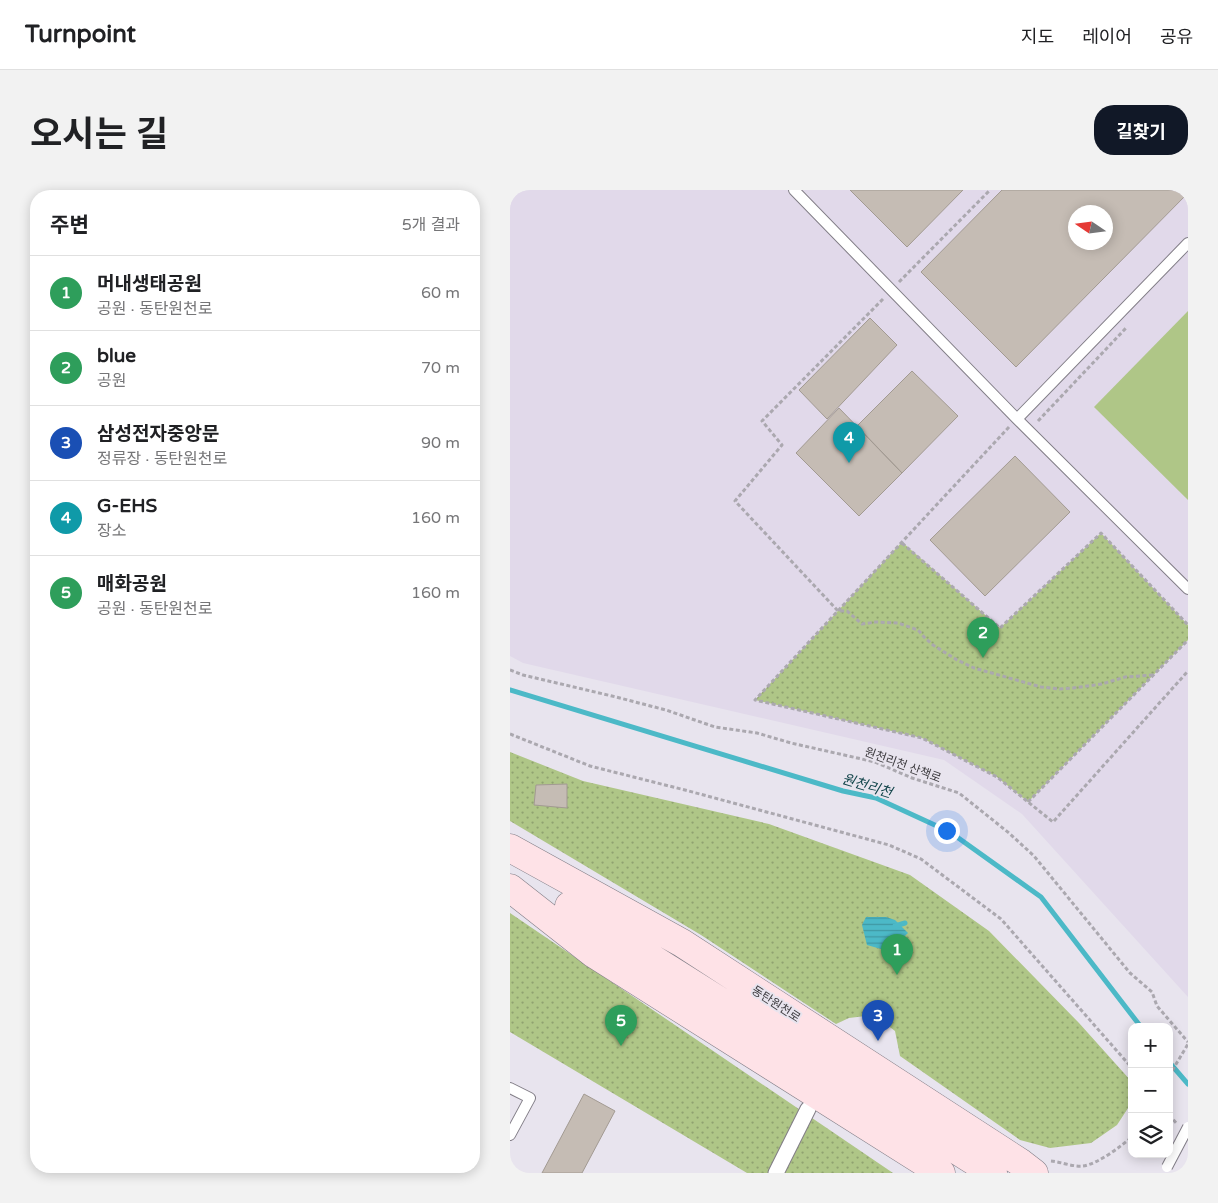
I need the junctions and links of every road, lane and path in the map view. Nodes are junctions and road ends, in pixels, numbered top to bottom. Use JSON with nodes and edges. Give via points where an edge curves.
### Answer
{"nodes":[{"id":1,"x":794,"y":190,"type":"edge"},
{"id":2,"x":990,"y":190,"type":"edge"},
{"id":3,"x":1188,"y":244,"type":"edge"},
{"id":4,"x":891,"y":290,"type":"junction"},
{"id":5,"x":1127,"y":327,"type":"dead end"},
{"id":6,"x":1017,"y":420,"type":"junction"},
{"id":7,"x":1039,"y":422,"type":"dead end"},
{"id":8,"x":902,"y":542,"type":"junction"},
{"id":9,"x":1188,"y":589,"type":"edge"},
{"id":10,"x":838,"y":611,"type":"junction"},
{"id":11,"x":1188,"y":625,"type":"edge"},
{"id":12,"x":1188,"y":640,"type":"edge"},
{"id":13,"x":510,"y":670,"type":"edge"},
{"id":14,"x":1188,"y":670,"type":"edge"},
{"id":15,"x":1153,"y":675,"type":"junction"},
{"id":16,"x":510,"y":734,"type":"edge"},
{"id":17,"x":1028,"y":802,"type":"junction"},
{"id":18,"x":512,"y":849,"type":"edge"},
{"id":19,"x":510,"y":877,"type":"edge"},
{"id":20,"x":510,"y":888,"type":"edge"},
{"id":21,"x":569,"y":906,"type":"junction"},
{"id":22,"x":1188,"y":1043,"type":"edge"},
{"id":23,"x":1128,"y":1063,"type":"edge"},
{"id":24,"x":1173,"y":1069,"type":"edge"},
{"id":25,"x":510,"y":1088,"type":"edge"},
{"id":26,"x":808,"y":1109,"type":"dead end"},
{"id":27,"x":1188,"y":1127,"type":"edge"},
{"id":28,"x":510,"y":1135,"type":"edge"},
{"id":29,"x":1128,"y":1140,"type":"edge"},
{"id":30,"x":1093,"y":1162,"type":"dead end"},
{"id":31,"x":1026,"y":1170,"type":"edge"},
{"id":32,"x":1166,"y":1170,"type":"edge"},
{"id":33,"x":776,"y":1173,"type":"edge"},
{"id":34,"x":940,"y":1173,"type":"edge"},
{"id":35,"x":993,"y":1173,"type":"edge"}],
"edges":[{"from":1,"to":4,"type":"lane"},
{"from":2,"to":4,"type":"path"},
{"from":3,"to":6,"type":"lane"},
{"from":4,"to":6,"type":"lane"},
{"from":4,"to":10,"type":"path","via":[[762,421],[782,445],[735,501]]},
{"from":5,"to":7,"type":"path"},
{"from":6,"to":8,"type":"path"},
{"from":6,"to":9,"type":"lane"},
{"from":8,"to":10,"type":"path"},
{"from":8,"to":11,"type":"path","via":[[1000,628],[1101,533]]},
{"from":10,"to":15,"type":"path","via":[[846,611],[862,624],[898,623],[918,630],[933,645],[974,668],[1041,687],[1073,688],[1125,677]]},
{"from":10,"to":17,"type":"path","via":[[755,700],[922,738],[997,777]]},
{"from":12,"to":15,"type":"path"},
{"from":13,"to":22,"type":"path","name":"원천리천 산책로","via":[[666,710],[716,727],[757,733],[875,762],[959,793],[1034,856],[1130,973],[1152,992],[1157,1006]]},
{"from":14,"to":17,"type":"path","via":[[1053,822]]},
{"from":15,"to":17,"type":"path"},
{"from":16,"to":23,"type":"path","via":[[590,766],[889,845],[921,859],[1001,919]]},
{"from":18,"to":21,"type":"main road"},
{"from":18,"to":31,"type":"main road","name":"동탄원천로","via":[[682,943]]},
{"from":19,"to":21,"type":"main road"},
{"from":20,"to":34,"type":"main road","via":[[594,954]]},
{"from":21,"to":35,"type":"main road"},
{"from":22,"to":24,"type":"path"},
{"from":25,"to":28,"type":"lane","via":[[530,1098]]},
{"from":26,"to":33,"type":"street"},
{"from":27,"to":32,"type":"lane","bridge":true},
{"from":29,"to":30,"type":"path"}]}
